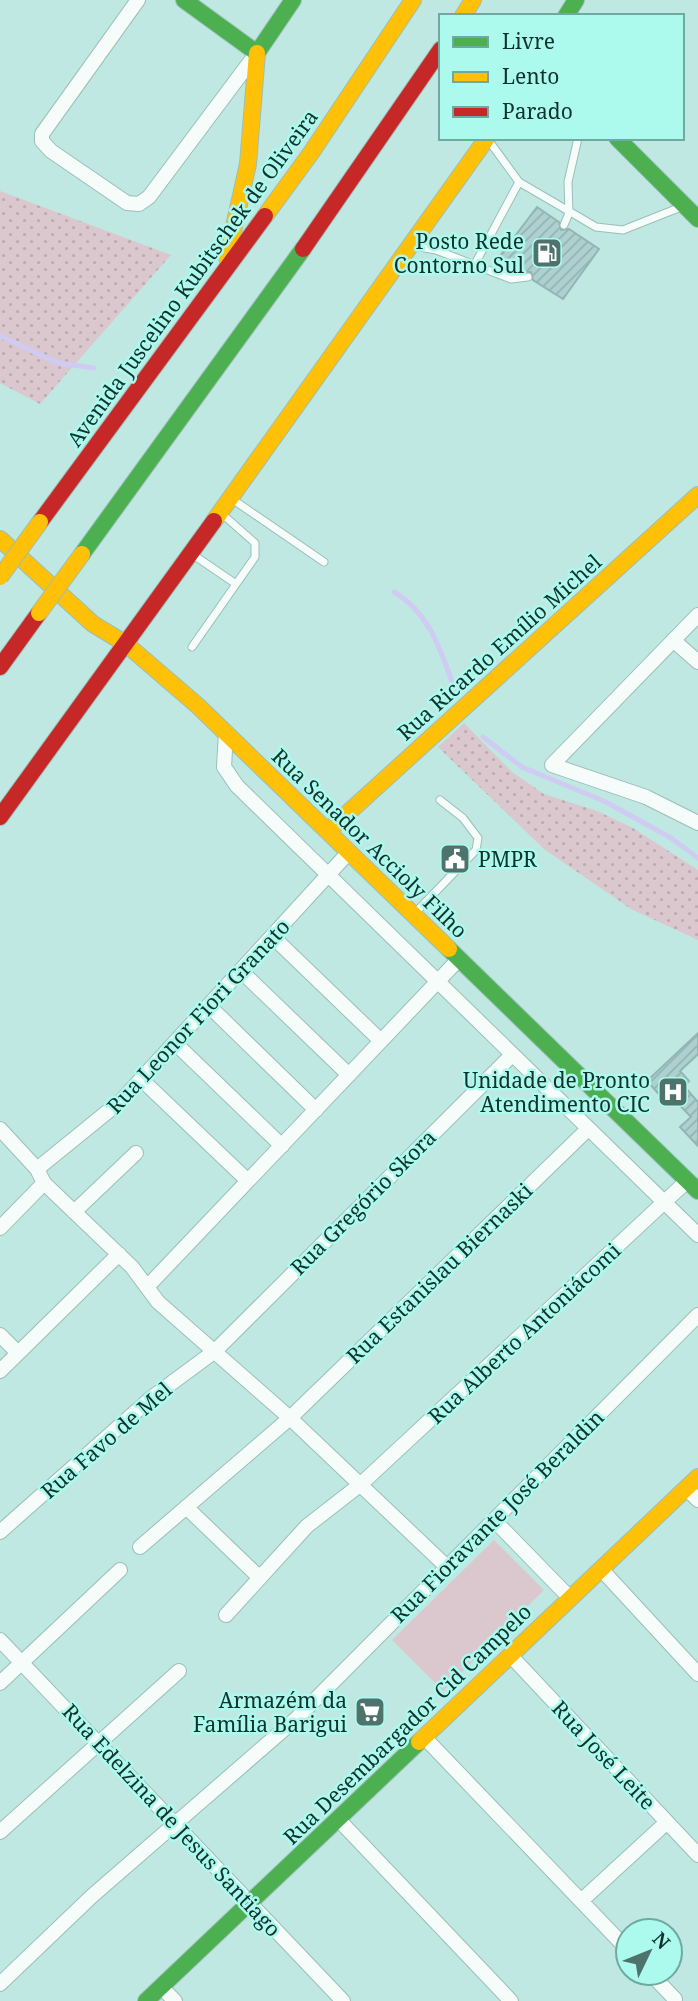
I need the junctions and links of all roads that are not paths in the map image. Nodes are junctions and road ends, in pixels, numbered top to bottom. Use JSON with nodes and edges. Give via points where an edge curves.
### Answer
{"nodes":[{"id":1,"x":138,"y":0,"type":"edge"},
{"id":2,"x":184,"y":0,"type":"edge"},
{"id":3,"x":293,"y":0,"type":"edge"},
{"id":4,"x":413,"y":0,"type":"edge"},
{"id":5,"x":439,"y":52,"type":"edge"},
{"id":6,"x":257,"y":53,"type":"junction"},
{"id":7,"x":486,"y":140,"type":"edge"},
{"id":8,"x":488,"y":140,"type":"edge"},
{"id":9,"x":578,"y":140,"type":"edge"},
{"id":10,"x":619,"y":140,"type":"edge"},
{"id":11,"x":519,"y":181,"type":"junction"},
{"id":12,"x":685,"y":206,"type":"junction"},
{"id":13,"x":569,"y":213,"type":"junction"},
{"id":14,"x":698,"y":219,"type":"edge"},
{"id":15,"x":564,"y":225,"type":"dead end"},
{"id":16,"x":413,"y":246,"type":"junction"},
{"id":17,"x":475,"y":264,"type":"junction"},
{"id":18,"x":223,"y":274,"type":"junction"},
{"id":19,"x":528,"y":276,"type":"dead end"},
{"id":20,"x":698,"y":495,"type":"edge"},
{"id":21,"x":232,"y":498,"type":"junction"},
{"id":22,"x":221,"y":513,"type":"junction"},
{"id":23,"x":0,"y":539,"type":"edge"},
{"id":24,"x":191,"y":554,"type":"junction"},
{"id":25,"x":324,"y":562,"type":"dead end"},
{"id":26,"x":0,"y":577,"type":"edge"},
{"id":27,"x":236,"y":584,"type":"junction"},
{"id":28,"x":698,"y":615,"type":"edge"},
{"id":29,"x":673,"y":640,"type":"junction"},
{"id":30,"x":126,"y":644,"type":"junction"},
{"id":31,"x":192,"y":647,"type":"dead end"},
{"id":32,"x":698,"y":662,"type":"edge"},
{"id":33,"x":0,"y":667,"type":"edge"},
{"id":34,"x":226,"y":732,"type":"junction"},
{"id":35,"x":440,"y":800,"type":"dead end"},
{"id":36,"x":0,"y":817,"type":"edge"},
{"id":37,"x":696,"y":819,"type":"edge"},
{"id":38,"x":328,"y":831,"type":"junction"},
{"id":39,"x":349,"y":852,"type":"junction"},
{"id":40,"x":328,"y":874,"type":"junction"},
{"id":41,"x":413,"y":915,"type":"junction"},
{"id":42,"x":272,"y":936,"type":"junction"},
{"id":43,"x":459,"y":959,"type":"junction"},
{"id":44,"x":241,"y":971,"type":"junction"},
{"id":45,"x":437,"y":982,"type":"junction"},
{"id":46,"x":208,"y":1006,"type":"junction"},
{"id":47,"x":381,"y":1041,"type":"junction"},
{"id":48,"x":175,"y":1043,"type":"junction"},
{"id":49,"x":512,"y":1055,"type":"junction"},
{"id":50,"x":349,"y":1075,"type":"junction"},
{"id":51,"x":141,"y":1079,"type":"junction"},
{"id":52,"x":316,"y":1110,"type":"junction"},
{"id":53,"x":0,"y":1129,"type":"edge"},
{"id":54,"x":589,"y":1129,"type":"junction"},
{"id":55,"x":282,"y":1146,"type":"junction"},
{"id":56,"x":136,"y":1153,"type":"dead end"},
{"id":57,"x":37,"y":1169,"type":"junction"},
{"id":58,"x":248,"y":1181,"type":"junction"},
{"id":59,"x":44,"y":1183,"type":"junction"},
{"id":60,"x":692,"y":1186,"type":"edge"},
{"id":61,"x":664,"y":1202,"type":"junction"},
{"id":62,"x":75,"y":1212,"type":"junction"},
{"id":63,"x":0,"y":1228,"type":"edge"},
{"id":64,"x":698,"y":1236,"type":"edge"},
{"id":65,"x":119,"y":1254,"type":"junction"},
{"id":66,"x":147,"y":1287,"type":"junction"},
{"id":67,"x":698,"y":1315,"type":"edge"},
{"id":68,"x":0,"y":1335,"type":"edge"},
{"id":69,"x":215,"y":1351,"type":"junction"},
{"id":70,"x":18,"y":1353,"type":"junction"},
{"id":71,"x":0,"y":1371,"type":"edge"},
{"id":72,"x":290,"y":1418,"type":"junction"},
{"id":73,"x":692,"y":1482,"type":"edge"},
{"id":74,"x":361,"y":1484,"type":"junction"},
{"id":75,"x":698,"y":1500,"type":"edge"},
{"id":76,"x":186,"y":1507,"type":"junction"},
{"id":77,"x":494,"y":1520,"type":"junction"},
{"id":78,"x":0,"y":1532,"type":"edge"},
{"id":79,"x":140,"y":1547,"type":"dead end"},
{"id":80,"x":447,"y":1567,"type":"junction"},
{"id":81,"x":601,"y":1569,"type":"junction"},
{"id":82,"x":120,"y":1570,"type":"dead end"},
{"id":83,"x":259,"y":1577,"type":"junction"},
{"id":84,"x":570,"y":1598,"type":"junction"},
{"id":85,"x":226,"y":1615,"type":"dead end"},
{"id":86,"x":0,"y":1640,"type":"edge"},
{"id":87,"x":510,"y":1655,"type":"junction"},
{"id":88,"x":22,"y":1663,"type":"junction"},
{"id":89,"x":179,"y":1671,"type":"dead end"},
{"id":90,"x":698,"y":1674,"type":"edge"},
{"id":91,"x":0,"y":1682,"type":"edge"},
{"id":92,"x":424,"y":1737,"type":"junction"},
{"id":93,"x":100,"y":1743,"type":"junction"},
{"id":94,"x":338,"y":1819,"type":"junction"},
{"id":95,"x":667,"y":1822,"type":"junction"},
{"id":96,"x":175,"y":1823,"type":"junction"},
{"id":97,"x":0,"y":1832,"type":"edge"},
{"id":98,"x":698,"y":1855,"type":"edge"},
{"id":99,"x":581,"y":1901,"type":"junction"},
{"id":100,"x":250,"y":1902,"type":"junction"},
{"id":101,"x":614,"y":1935,"type":"edge"},
{"id":102,"x":0,"y":1984,"type":"edge"},
{"id":103,"x":161,"y":1987,"type":"junction"},
{"id":104,"x":663,"y":1987,"type":"edge"},
{"id":105,"x":675,"y":1999,"type":"dead end"},
{"id":106,"x":146,"y":2001,"type":"edge"},
{"id":107,"x":175,"y":2001,"type":"edge"},
{"id":108,"x":343,"y":2001,"type":"edge"},
{"id":109,"x":511,"y":2001,"type":"edge"}],
"edges":[{"from":1,"to":6,"type":"street","via":[[44,128],[43,141],[127,203],[139,204],[149,197]]},
{"from":2,"to":6,"type":"main road"},
{"from":3,"to":6,"type":"main road"},
{"from":4,"to":18,"type":"main road","name":"Avenida Juscelino Kubitschek de Oliveira"},
{"from":5,"to":33,"type":"main road","bridge":true,"via":[[326,217]]},
{"from":6,"to":18,"type":"main road","via":[[246,177]]},
{"from":7,"to":16,"type":"main road"},
{"from":8,"to":11,"type":"lane"},
{"from":9,"to":13,"type":"lane","via":[[568,182]]},
{"from":10,"to":12,"type":"main road"},
{"from":11,"to":13,"type":"lane"},
{"from":11,"to":17,"type":"lane"},
{"from":12,"to":13,"type":"lane","via":[[623,230],[596,227]]},
{"from":12,"to":14,"type":"main road"},
{"from":13,"to":15,"type":"lane"},
{"from":16,"to":17,"type":"lane"},
{"from":16,"to":21,"type":"main road"},
{"from":17,"to":19,"type":"lane","via":[[511,279]]},
{"from":18,"to":26,"type":"main road","name":"Avenida Juscelino Kubitschek de Oliveira","bridge":true},
{"from":20,"to":38,"type":"main road","name":"Rua Ricardo Emílio Michel"},
{"from":21,"to":22,"type":"main road"},
{"from":21,"to":25,"type":"lane"},
{"from":22,"to":24,"type":"main road"},
{"from":22,"to":27,"type":"lane","via":[[257,550]]},
{"from":23,"to":30,"type":"main road","name":"Rua Senador Accioly Filho","via":[[85,617]]},
{"from":24,"to":27,"type":"lane"},
{"from":24,"to":30,"type":"main road"},
{"from":27,"to":31,"type":"lane"},
{"from":28,"to":29,"type":"street"},
{"from":29,"to":32,"type":"street"},
{"from":29,"to":37,"type":"street","via":[[552,765]]},
{"from":30,"to":34,"type":"main road","name":"Rua Senador Accioly Filho"},
{"from":30,"to":36,"type":"main road"},
{"from":34,"to":38,"type":"main road","name":"Rua Senador Accioly Filho"},
{"from":34,"to":40,"type":"street","via":[[223,755],[229,776]]},
{"from":35,"to":41,"type":"lane","via":[[463,818],[478,838],[476,850]]},
{"from":38,"to":39,"type":"main road","name":"Rua Senador Accioly Filho"},
{"from":39,"to":40,"type":"street","name":"Rua Leonor Fiori Granato"},
{"from":39,"to":41,"type":"main road","name":"Rua Senador Accioly Filho"},
{"from":40,"to":42,"type":"street","name":"Rua Leonor Fiori Granato"},
{"from":40,"to":45,"type":"street"},
{"from":41,"to":43,"type":"main road","name":"Rua Senador Accioly Filho"},
{"from":42,"to":44,"type":"street","name":"Rua Leonor Fiori Granato"},
{"from":42,"to":47,"type":"street"},
{"from":43,"to":45,"type":"street"},
{"from":43,"to":60,"type":"main road","name":"Rua Senador Accioly Filho"},
{"from":44,"to":46,"type":"street","name":"Rua Leonor Fiori Granato"},
{"from":44,"to":50,"type":"street"},
{"from":45,"to":47,"type":"street"},
{"from":45,"to":49,"type":"street"},
{"from":46,"to":48,"type":"street","name":"Rua Leonor Fiori Granato"},
{"from":46,"to":52,"type":"street"},
{"from":47,"to":50,"type":"street"},
{"from":48,"to":51,"type":"street","name":"Rua Leonor Fiori Granato"},
{"from":48,"to":55,"type":"street"},
{"from":49,"to":54,"type":"street"},
{"from":49,"to":69,"type":"street","name":"Rua Gregório Skora"},
{"from":50,"to":52,"type":"street"},
{"from":51,"to":57,"type":"street","name":"Rua Leonor Fiori Granato","via":[[103,1118]]},
{"from":51,"to":58,"type":"street"},
{"from":52,"to":55,"type":"street"},
{"from":53,"to":57,"type":"street"},
{"from":54,"to":61,"type":"street"},
{"from":54,"to":72,"type":"street","name":"Rua Estanislau Biernaski"},
{"from":55,"to":58,"type":"street"},
{"from":56,"to":62,"type":"street"},
{"from":57,"to":59,"type":"street"},
{"from":58,"to":66,"type":"street"},
{"from":59,"to":62,"type":"street"},
{"from":59,"to":63,"type":"street"},
{"from":60,"to":61,"type":"street","name":"Rua Alberto Antoniácomi"},
{"from":61,"to":64,"type":"street"},
{"from":61,"to":74,"type":"street","name":"Rua Alberto Antoniácomi"},
{"from":62,"to":65,"type":"street"},
{"from":65,"to":66,"type":"street"},
{"from":65,"to":70,"type":"street"},
{"from":66,"to":69,"type":"street"},
{"from":67,"to":77,"type":"street","name":"Rua Fioravante José Beraldin"},
{"from":68,"to":70,"type":"street"},
{"from":69,"to":72,"type":"street"},
{"from":69,"to":78,"type":"street","name":"Rua Favo de Mel","via":[[150,1399]]},
{"from":70,"to":71,"type":"street"},
{"from":72,"to":74,"type":"street"},
{"from":72,"to":76,"type":"street","name":"Rua Estanislau Biernaski"},
{"from":73,"to":75,"type":"street"},
{"from":73,"to":81,"type":"main road","name":"Rua Desembargador Cid Campelo"},
{"from":74,"to":80,"type":"street"},
{"from":74,"to":83,"type":"street","name":"Rua Alberto Antoniácomi","via":[[307,1526]]},
{"from":76,"to":79,"type":"street","name":"Rua Estanislau Biernaski"},
{"from":76,"to":83,"type":"street"},
{"from":77,"to":80,"type":"street","name":"Rua Fioravante José Beraldin"},
{"from":77,"to":84,"type":"street"},
{"from":80,"to":96,"type":"street","name":"Rua Fioravante José Beraldin","via":[[297,1718]]},
{"from":81,"to":84,"type":"main road","name":"Rua Desembargador Cid Campelo"},
{"from":81,"to":90,"type":"street"},
{"from":82,"to":88,"type":"street"},
{"from":83,"to":85,"type":"street","name":"Rua Alberto Antoniácomi"},
{"from":84,"to":87,"type":"main road","name":"Rua Desembargador Cid Campelo"},
{"from":86,"to":88,"type":"street","name":"Rua Edelzina de Jesus Santiago"},
{"from":87,"to":92,"type":"main road","name":"Rua Desembargador Cid Campelo"},
{"from":87,"to":95,"type":"street","name":"Rua José Leite"},
{"from":88,"to":91,"type":"street"},
{"from":88,"to":93,"type":"street","name":"Rua Edelzina de Jesus Santiago"},
{"from":89,"to":93,"type":"street"},
{"from":92,"to":94,"type":"main road","name":"Rua Desembargador Cid Campelo"},
{"from":92,"to":99,"type":"street"},
{"from":93,"to":96,"type":"street","name":"Rua Edelzina de Jesus Santiago"},
{"from":93,"to":97,"type":"street"},
{"from":94,"to":100,"type":"main road","name":"Rua Desembargador Cid Campelo"},
{"from":94,"to":109,"type":"street"},
{"from":95,"to":98,"type":"street","name":"Rua José Leite"},
{"from":95,"to":99,"type":"street"},
{"from":96,"to":100,"type":"street","name":"Rua Edelzina de Jesus Santiago"},
{"from":96,"to":102,"type":"street","name":"Rua Fioravante José Beraldin"},
{"from":99,"to":101,"type":"street"},
{"from":100,"to":103,"type":"main road","name":"Rua Desembargador Cid Campelo"},
{"from":100,"to":108,"type":"street","name":"Rua Edelzina de Jesus Santiago"},
{"from":103,"to":106,"type":"main road","name":"Rua Desembargador Cid Campelo"},
{"from":103,"to":107,"type":"street"},
{"from":104,"to":105,"type":"street"}]}
